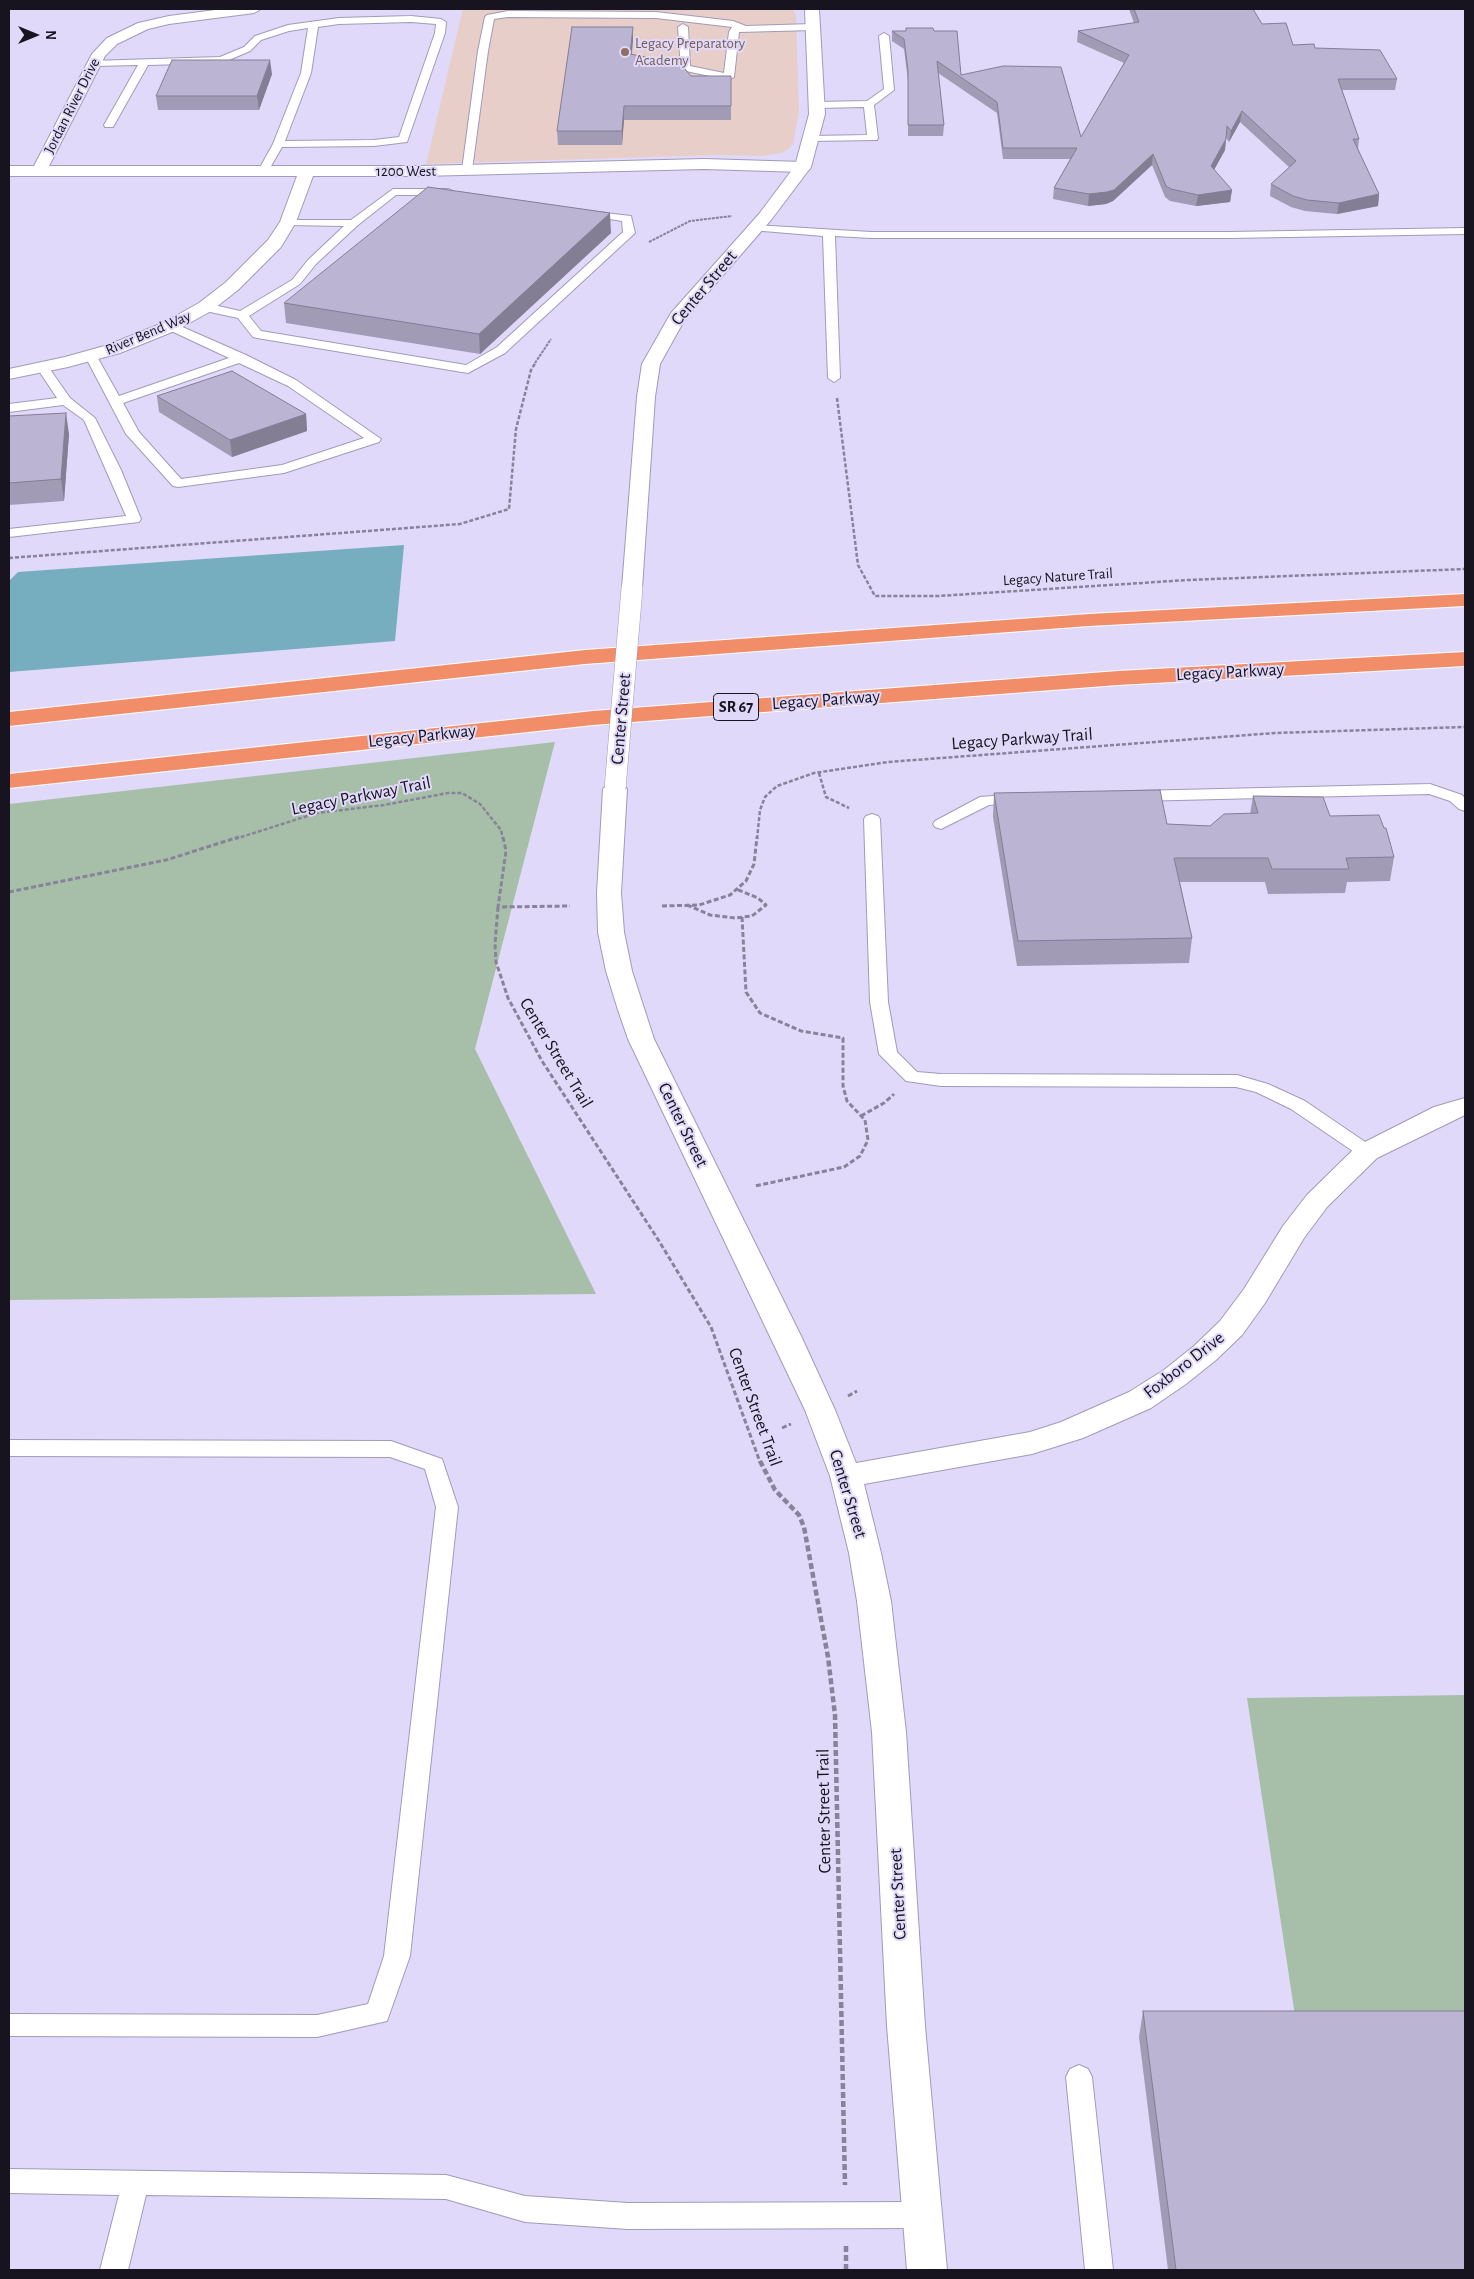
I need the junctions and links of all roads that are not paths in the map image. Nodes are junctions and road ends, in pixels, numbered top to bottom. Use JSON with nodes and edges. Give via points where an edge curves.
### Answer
{"nodes":[{"id":1,"x":254,"y":9,"type":"edge"},
{"id":2,"x":416,"y":9,"type":"edge"},
{"id":3,"x":812,"y":9,"type":"edge"},
{"id":4,"x":411,"y":19,"type":"junction"},
{"id":5,"x":313,"y":25,"type":"junction"},
{"id":6,"x":626,"y":25,"type":"edge"},
{"id":7,"x":683,"y":27,"type":"junction"},
{"id":8,"x":813,"y":27,"type":"junction"},
{"id":9,"x":742,"y":28,"type":"junction"},
{"id":10,"x":884,"y":36,"type":"dead end"},
{"id":11,"x":145,"y":62,"type":"junction"},
{"id":12,"x":94,"y":63,"type":"junction"},
{"id":13,"x":869,"y":104,"type":"junction"},
{"id":14,"x":817,"y":105,"type":"junction"},
{"id":15,"x":109,"y":125,"type":"dead end"},
{"id":16,"x":812,"y":139,"type":"junction"},
{"id":17,"x":278,"y":144,"type":"junction"},
{"id":18,"x":802,"y":167,"type":"junction"},
{"id":19,"x":468,"y":170,"type":"junction"},
{"id":20,"x":9,"y":171,"type":"edge"},
{"id":21,"x":39,"y":171,"type":"junction"},
{"id":22,"x":264,"y":171,"type":"junction"},
{"id":23,"x":307,"y":171,"type":"junction"},
{"id":24,"x":462,"y":194,"type":"edge"},
{"id":25,"x":569,"y":210,"type":"edge"},
{"id":26,"x":288,"y":222,"type":"junction"},
{"id":27,"x":354,"y":223,"type":"junction"},
{"id":28,"x":760,"y":223,"type":"junction"},
{"id":29,"x":1465,"y":231,"type":"edge"},
{"id":30,"x":829,"y":233,"type":"junction"},
{"id":31,"x":205,"y":307,"type":"junction"},
{"id":32,"x":242,"y":315,"type":"junction"},
{"id":33,"x":171,"y":326,"type":"junction"},
{"id":34,"x":91,"y":356,"type":"junction"},
{"id":35,"x":242,"y":358,"type":"junction"},
{"id":36,"x":43,"y":368,"type":"junction"},
{"id":37,"x":9,"y":374,"type":"edge"},
{"id":38,"x":834,"y":378,"type":"road end"},
{"id":39,"x":65,"y":401,"type":"junction"},
{"id":40,"x":115,"y":401,"type":"junction"},
{"id":41,"x":9,"y":408,"type":"edge"},
{"id":42,"x":9,"y":533,"type":"edge"},
{"id":43,"x":1465,"y":600,"type":"edge"},
{"id":44,"x":1465,"y":659,"type":"edge"},
{"id":45,"x":9,"y":719,"type":"edge"},
{"id":46,"x":9,"y":781,"type":"edge"},
{"id":47,"x":1124,"y":796,"type":"edge"},
{"id":48,"x":1036,"y":798,"type":"edge"},
{"id":49,"x":1465,"y":806,"type":"edge"},
{"id":50,"x":872,"y":819,"type":"road end"},
{"id":51,"x":941,"y":824,"type":"dead end"},
{"id":52,"x":1465,"y":1106,"type":"edge"},
{"id":53,"x":1366,"y":1152,"type":"junction"},
{"id":54,"x":9,"y":1448,"type":"edge"},
{"id":55,"x":846,"y":1476,"type":"junction"},
{"id":56,"x":9,"y":2025,"type":"edge"},
{"id":57,"x":1079,"y":2077,"type":"dead end"},
{"id":58,"x":9,"y":2181,"type":"edge"},
{"id":59,"x":136,"y":2182,"type":"junction"},
{"id":60,"x":922,"y":2215,"type":"junction"},
{"id":61,"x":114,"y":2270,"type":"edge"},
{"id":62,"x":927,"y":2270,"type":"edge"},
{"id":63,"x":1099,"y":2270,"type":"edge"}],
"edges":[{"from":1,"to":12,"type":"street","name":"Jordan River Drive","via":[[143,26],[112,42]]},
{"from":2,"to":4,"type":"lane"},
{"from":3,"to":8,"type":"street","name":"Center Street"},
{"from":4,"to":5,"type":"lane"},
{"from":4,"to":17,"type":"lane","via":[[441,22],[403,140]]},
{"from":5,"to":11,"type":"lane","via":[[288,28],[258,38],[247,49],[222,60]]},
{"from":5,"to":17,"type":"lane","via":[[306,74]]},
{"from":6,"to":7,"type":"lane"},
{"from":7,"to":9,"type":"lane"},
{"from":7,"to":9,"type":"lane","via":[[685,68],[729,77],[734,32]]},
{"from":8,"to":9,"type":"lane"},
{"from":8,"to":14,"type":"street","name":"Center Street"},
{"from":9,"to":19,"type":"lane","via":[[733,24],[656,15],[508,14],[490,17],[492,26]]},
{"from":10,"to":13,"type":"lane","via":[[889,90]]},
{"from":11,"to":12,"type":"lane"},
{"from":11,"to":15,"type":"lane"},
{"from":12,"to":21,"type":"street","name":"Jordan River Drive"},
{"from":13,"to":14,"type":"lane"},
{"from":13,"to":16,"type":"lane","via":[[873,138]]},
{"from":14,"to":16,"type":"street","name":"Center Street"},
{"from":16,"to":18,"type":"street","name":"Center Street"},
{"from":17,"to":22,"type":"lane"},
{"from":18,"to":19,"type":"street","name":"1200 West","via":[[713,164]]},
{"from":18,"to":28,"type":"street","name":"Center Street"},
{"from":19,"to":23,"type":"street","name":"1200 West"},
{"from":20,"to":21,"type":"street","name":"1200 West"},
{"from":21,"to":22,"type":"street","name":"1200 West"},
{"from":22,"to":23,"type":"street","name":"1200 West"},
{"from":23,"to":26,"type":"street","name":"River Bend Way"},
{"from":24,"to":27,"type":"lane","via":[[394,192]]},
{"from":25,"to":32,"type":"lane","via":[[627,218],[629,233],[501,350],[468,369],[257,334]]},
{"from":26,"to":27,"type":"lane"},
{"from":26,"to":31,"type":"street","name":"River Bend Way","via":[[265,254]]},
{"from":27,"to":32,"type":"lane","via":[[312,262],[296,282]]},
{"from":28,"to":30,"type":"lane"},
{"from":28,"to":55,"type":"street","name":"Center Street","bridge":true,"via":[[677,317],[651,364],[615,789],[609,894],[611,932],[618,971],[640,1039],[787,1338]]},
{"from":29,"to":30,"type":"lane","via":[[1230,235]]},
{"from":30,"to":38,"type":"lane"},
{"from":31,"to":32,"type":"lane"},
{"from":31,"to":33,"type":"street","name":"River Bend Way"},
{"from":33,"to":34,"type":"street","name":"River Bend Way"},
{"from":33,"to":35,"type":"lane"},
{"from":34,"to":36,"type":"street","name":"River Bend Way"},
{"from":34,"to":40,"type":"lane"},
{"from":35,"to":40,"type":"lane"},
{"from":35,"to":40,"type":"lane","via":[[292,383],[374,439],[284,469],[178,483],[132,434]]},
{"from":36,"to":37,"type":"street","name":"River Bend Way"},
{"from":36,"to":39,"type":"lane"},
{"from":39,"to":41,"type":"lane"},
{"from":39,"to":42,"type":"lane","via":[[88,418],[134,519]]},
{"from":43,"to":45,"type":"highway","via":[[1089,620],[585,657]]},
{"from":44,"to":46,"type":"highway","name":"Legacy Parkway","number":"SR 67","via":[[1118,678],[592,718]]},
{"from":47,"to":49,"type":"lane","via":[[1430,789],[1456,798]]},
{"from":48,"to":51,"type":"lane","via":[[986,800]]},
{"from":50,"to":53,"type":"lane","via":[[879,1002],[888,1054],[912,1077],[941,1080],[1237,1082],[1262,1088],[1298,1105]]},
{"from":52,"to":53,"type":"street","name":"Foxboro Drive","via":[[1444,1113]]},
{"from":53,"to":55,"type":"street","name":"Foxboro Drive","via":[[1316,1201],[1231,1328],[1176,1377],[1140,1400],[1072,1430],[1032,1443]]},
{"from":54,"to":56,"type":"lane","via":[[391,1449],[434,1464],[447,1507],[397,1956],[378,2013],[316,2026]]},
{"from":55,"to":60,"type":"street","name":"Center Street","via":[[865,1553],[883,1675]]},
{"from":57,"to":63,"type":"lane"},
{"from":58,"to":59,"type":"lane"},
{"from":59,"to":60,"type":"lane","via":[[446,2187],[524,2209],[628,2216]]},
{"from":59,"to":61,"type":"lane"},
{"from":60,"to":62,"type":"street","name":"Center Street"}]}
